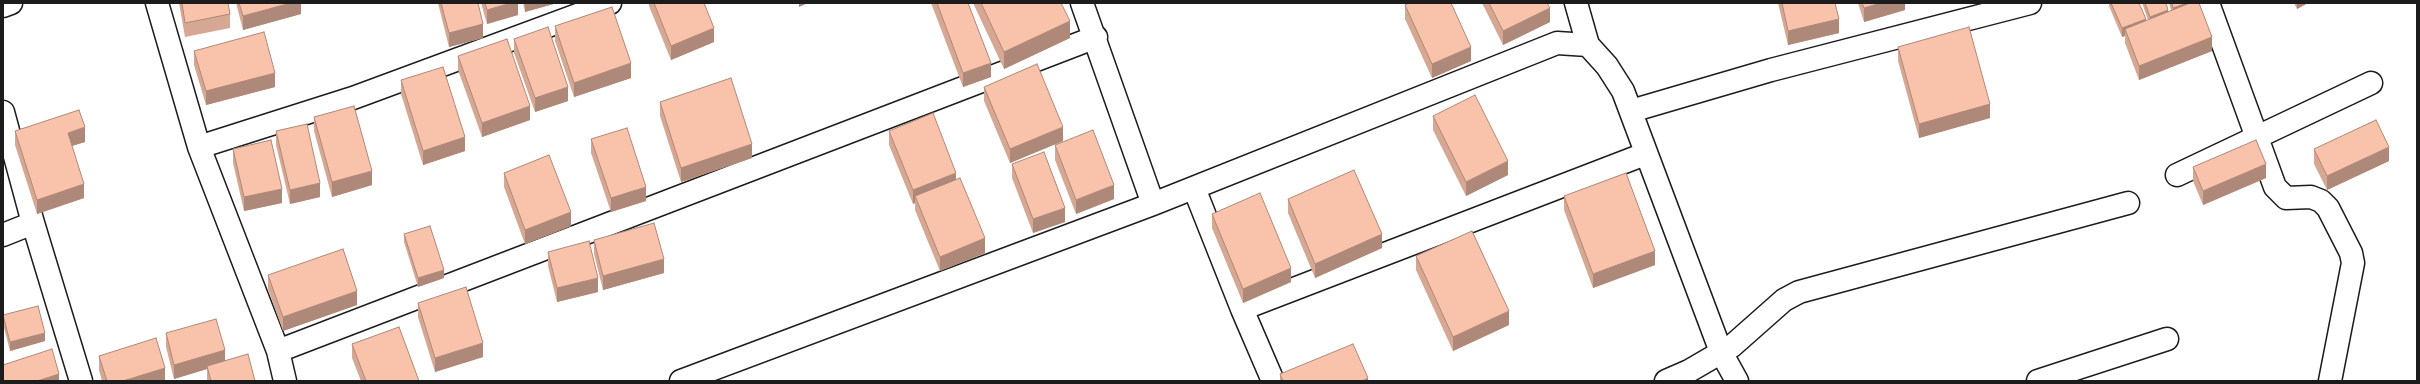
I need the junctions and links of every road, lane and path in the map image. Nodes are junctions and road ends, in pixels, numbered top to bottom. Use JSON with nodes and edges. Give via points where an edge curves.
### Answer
{"nodes":[{"id":1,"x":11,"y":3,"type":"edge"},
{"id":2,"x":157,"y":3,"type":"edge"},
{"id":3,"x":610,"y":3,"type":"edge"},
{"id":4,"x":1082,"y":3,"type":"edge"},
{"id":5,"x":1576,"y":3,"type":"edge"},
{"id":6,"x":2030,"y":3,"type":"edge"},
{"id":7,"x":2208,"y":3,"type":"edge"},
{"id":8,"x":3,"y":6,"type":"edge"},
{"id":9,"x":1096,"y":37,"type":"junction"},
{"id":10,"x":1588,"y":45,"type":"junction"},
{"id":11,"x":2370,"y":83,"type":"dead end"},
{"id":12,"x":1631,"y":111,"type":"junction"},
{"id":13,"x":3,"y":112,"type":"edge"},
{"id":14,"x":2257,"y":139,"type":"junction"},
{"id":15,"x":199,"y":147,"type":"junction"},
{"id":16,"x":1645,"y":154,"type":"junction"},
{"id":17,"x":2177,"y":175,"type":"dead end"},
{"id":18,"x":1194,"y":188,"type":"junction"},
{"id":19,"x":2128,"y":203,"type":"dead end"},
{"id":20,"x":1153,"y":204,"type":"junction"},
{"id":21,"x":33,"y":223,"type":"junction"},
{"id":22,"x":3,"y":235,"type":"edge"},
{"id":23,"x":1242,"y":309,"type":"junction"},
{"id":24,"x":2167,"y":339,"type":"dead end"},
{"id":25,"x":278,"y":351,"type":"junction"},
{"id":26,"x":1721,"y":352,"type":"junction"},
{"id":27,"x":81,"y":381,"type":"edge"},
{"id":28,"x":285,"y":381,"type":"edge"},
{"id":29,"x":681,"y":381,"type":"edge"},
{"id":30,"x":1273,"y":381,"type":"edge"},
{"id":31,"x":1666,"y":381,"type":"edge"},
{"id":32,"x":1737,"y":381,"type":"edge"},
{"id":33,"x":2038,"y":381,"type":"edge"},
{"id":34,"x":2330,"y":381,"type":"edge"}],
"edges":[{"from":1,"to":8,"type":"street"},
{"from":2,"to":15,"type":"street"},
{"from":3,"to":15,"type":"street","via":[[353,98]]},
{"from":4,"to":9,"type":"street"},
{"from":5,"to":10,"type":"street"},
{"from":6,"to":12,"type":"street","via":[[1771,70]]},
{"from":7,"to":14,"type":"street"},
{"from":9,"to":20,"type":"street"},
{"from":9,"to":25,"type":"street"},
{"from":10,"to":12,"type":"street","via":[[1607,66],[1623,91]]},
{"from":10,"to":18,"type":"street","via":[[1558,43]]},
{"from":11,"to":14,"type":"street"},
{"from":12,"to":16,"type":"street"},
{"from":13,"to":21,"type":"street"},
{"from":14,"to":17,"type":"street"},
{"from":14,"to":34,"type":"street","via":[[2279,193],[2286,198],[2311,197],[2321,201],[2328,208],[2351,252],[2353,263]]},
{"from":15,"to":25,"type":"street"},
{"from":16,"to":23,"type":"street"},
{"from":16,"to":26,"type":"street"},
{"from":18,"to":20,"type":"street"},
{"from":18,"to":23,"type":"street"},
{"from":19,"to":26,"type":"street","via":[[1799,292],[1784,300]]},
{"from":20,"to":29,"type":"street"},
{"from":21,"to":22,"type":"street"},
{"from":21,"to":27,"type":"street"},
{"from":23,"to":30,"type":"street"},
{"from":24,"to":33,"type":"street"},
{"from":25,"to":28,"type":"street"},
{"from":26,"to":31,"type":"street"},
{"from":26,"to":32,"type":"street"}]}
